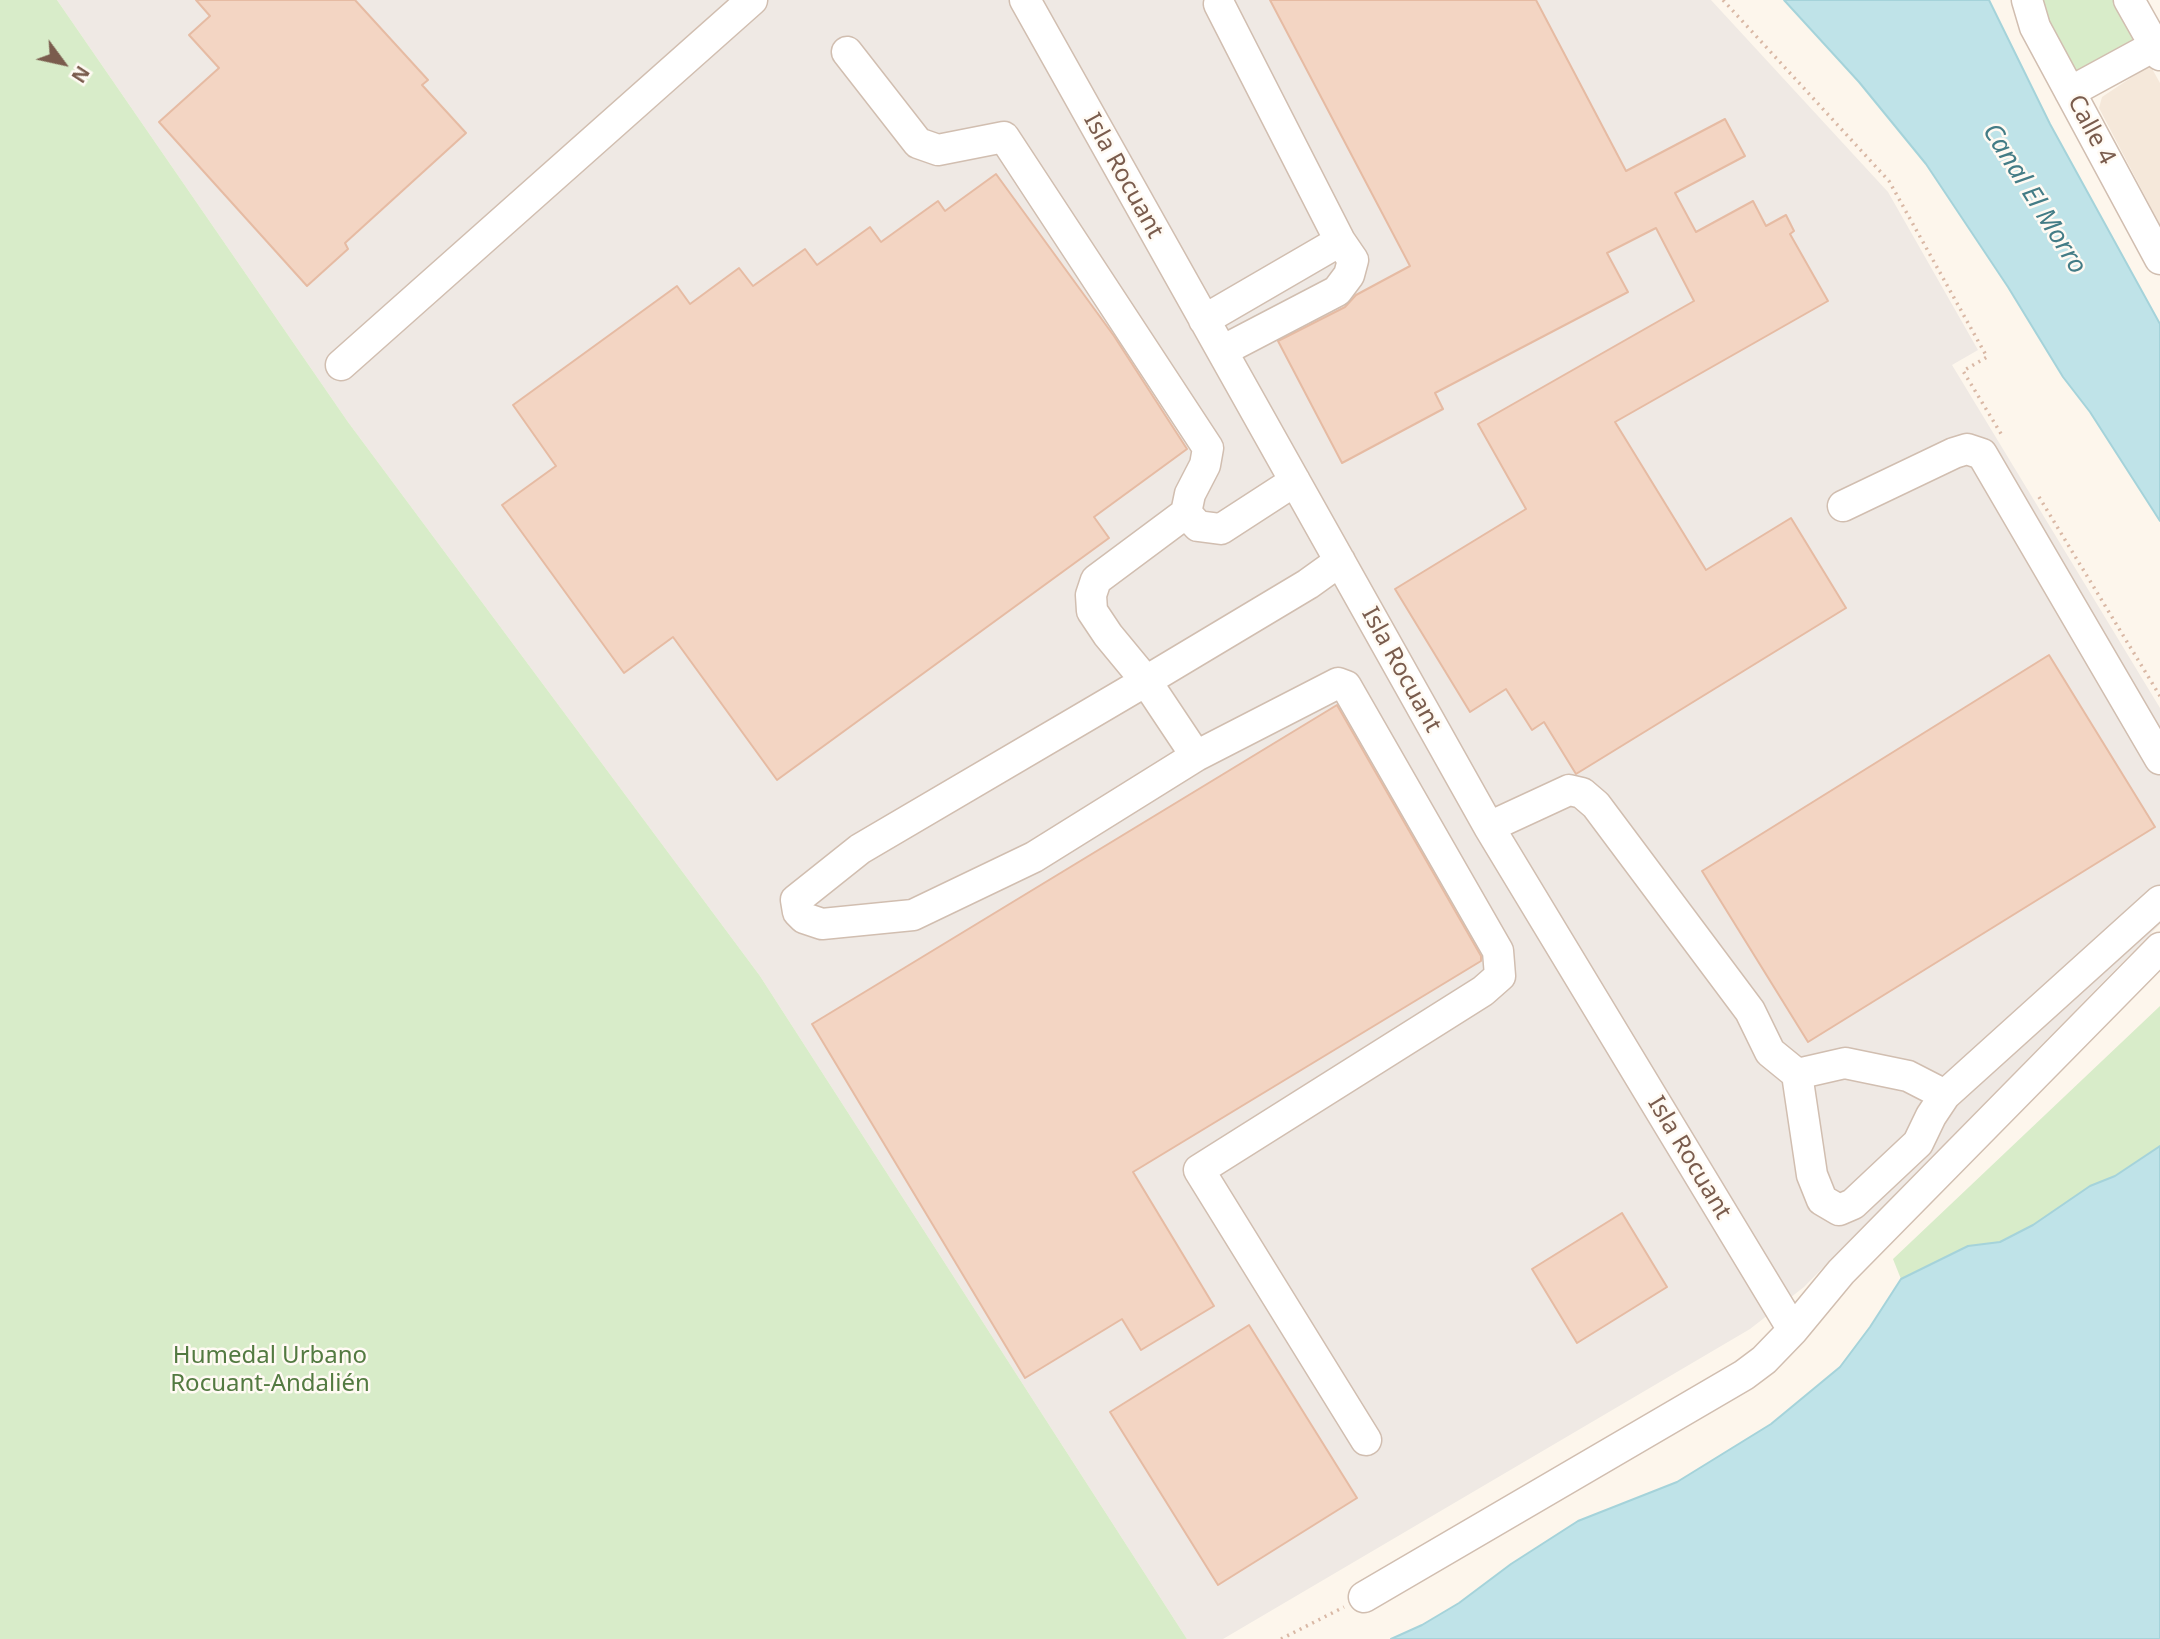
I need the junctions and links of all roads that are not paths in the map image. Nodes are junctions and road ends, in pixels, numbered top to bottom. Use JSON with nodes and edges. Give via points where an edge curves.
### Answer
{"nodes":[{"id":1,"x":752,"y":0,"type":"edge"},
{"id":2,"x":1025,"y":0,"type":"edge"},
{"id":3,"x":2027,"y":0,"type":"edge"},
{"id":4,"x":2129,"y":0,"type":"edge"},
{"id":5,"x":1219,"y":4,"type":"dead end"},
{"id":6,"x":2158,"y":48,"type":"edge"},
{"id":7,"x":847,"y":52,"type":"dead end"},
{"id":8,"x":2070,"y":92,"type":"junction"},
{"id":9,"x":1340,"y":241,"type":"junction"},
{"id":10,"x":2160,"y":258,"type":"edge"},
{"id":11,"x":1204,"y":320,"type":"junction"},
{"id":12,"x":1222,"y":351,"type":"junction"},
{"id":13,"x":341,"y":365,"type":"dead end"},
{"id":14,"x":1295,"y":481,"type":"junction"},
{"id":15,"x":1843,"y":506,"type":"dead end"},
{"id":16,"x":1186,"y":513,"type":"junction"},
{"id":17,"x":1340,"y":561,"type":"junction"},
{"id":18,"x":1146,"y":681,"type":"junction"},
{"id":19,"x":1196,"y":756,"type":"junction"},
{"id":20,"x":2160,"y":759,"type":"edge"},
{"id":21,"x":1489,"y":827,"type":"junction"},
{"id":22,"x":2160,"y":901,"type":"edge"},
{"id":23,"x":2160,"y":947,"type":"edge"},
{"id":24,"x":1797,"y":1074,"type":"junction"},
{"id":25,"x":1945,"y":1095,"type":"junction"},
{"id":26,"x":1793,"y":1330,"type":"junction"},
{"id":27,"x":1367,"y":1440,"type":"dead end"},
{"id":28,"x":1364,"y":1597,"type":"road end"}],
"edges":[{"from":1,"to":13,"type":"street"},
{"from":2,"to":11,"type":"street","name":"Isla Rocuant"},
{"from":3,"to":8,"type":"street","name":"Calle 4","via":[[2035,27]]},
{"from":4,"to":6,"type":"street"},
{"from":5,"to":9,"type":"street"},
{"from":6,"to":8,"type":"street"},
{"from":7,"to":16,"type":"street","via":[[918,143],[938,150],[1004,137],[1208,448]]},
{"from":8,"to":10,"type":"street","name":"Calle 4"},
{"from":9,"to":11,"type":"street"},
{"from":9,"to":12,"type":"street","via":[[1353,260],[1337,291]]},
{"from":11,"to":12,"type":"street","name":"Isla Rocuant"},
{"from":12,"to":14,"type":"street","name":"Isla Rocuant"},
{"from":14,"to":16,"type":"street","via":[[1221,529],[1198,526]]},
{"from":14,"to":17,"type":"street","name":"Isla Rocuant"},
{"from":15,"to":20,"type":"street","via":[[1954,453],[1967,449],[1982,454]]},
{"from":16,"to":18,"type":"street","via":[[1096,580],[1091,595],[1092,611]]},
{"from":17,"to":18,"type":"street"},
{"from":17,"to":21,"type":"street","name":"Isla Rocuant"},
{"from":18,"to":19,"type":"street"},
{"from":18,"to":19,"type":"street","via":[[860,849],[796,900],[798,912],[822,924],[913,915],[1034,857]]},
{"from":19,"to":27,"type":"street","via":[[1338,683],[1346,686],[1498,951],[1500,976],[1482,991],[1199,1170]]},
{"from":21,"to":24,"type":"street","via":[[1569,789],[1582,793],[1596,805],[1750,1011],[1770,1052]]},
{"from":21,"to":26,"type":"street","name":"Isla Rocuant"},
{"from":22,"to":25,"type":"street"},
{"from":23,"to":26,"type":"street","via":[[1841,1272]]},
{"from":24,"to":25,"type":"street","via":[[1844,1063],[1908,1076]]},
{"from":24,"to":25,"type":"street","via":[[1812,1175],[1822,1200],[1839,1210],[1853,1204],[1918,1143]]},
{"from":26,"to":28,"type":"street","via":[[1744,1375]]}]}
